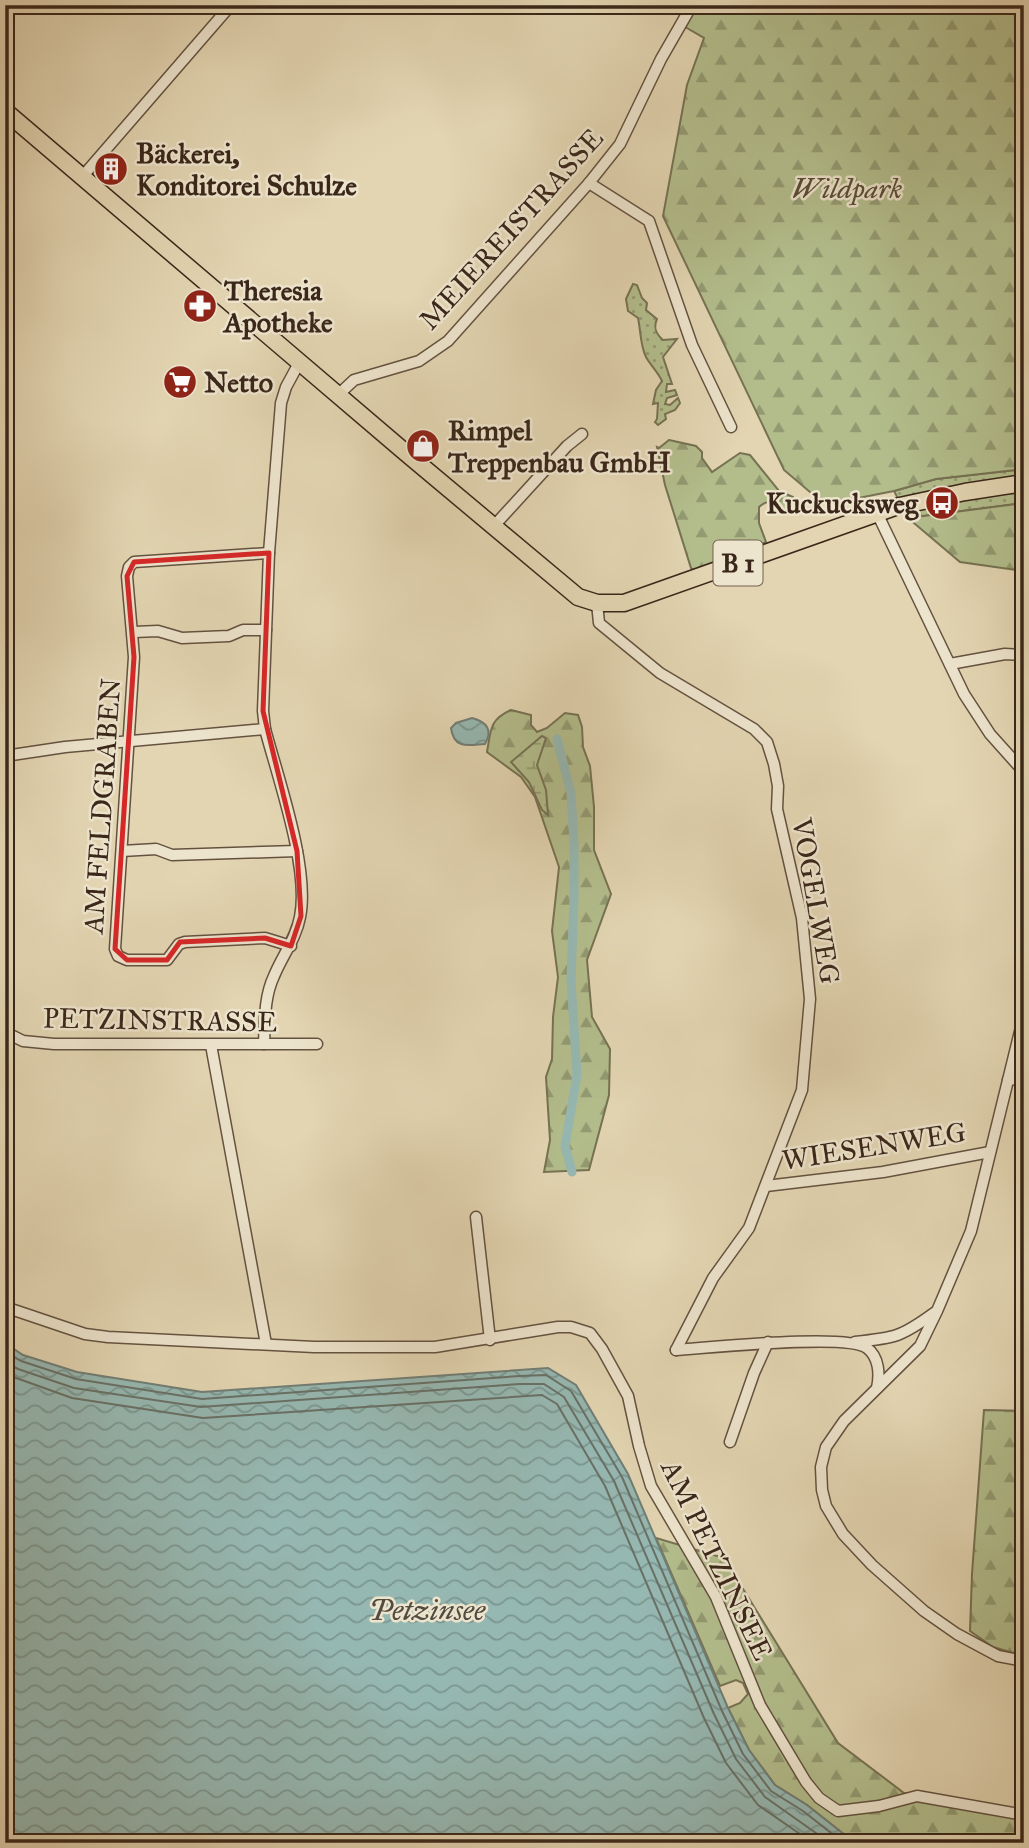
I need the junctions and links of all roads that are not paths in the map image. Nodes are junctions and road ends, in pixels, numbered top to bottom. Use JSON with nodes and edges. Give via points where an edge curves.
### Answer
{"nodes":[{"id":1,"x":231,"y":5,"type":"edge"},
{"id":2,"x":692,"y":5,"type":"edge"},
{"id":3,"x":5,"y":111,"type":"edge"},
{"id":4,"x":82,"y":177,"type":"junction"},
{"id":5,"x":589,"y":183,"type":"junction"},
{"id":6,"x":299,"y":363,"type":"junction"},
{"id":7,"x":338,"y":396,"type":"junction"},
{"id":8,"x":731,"y":426,"type":"dead end"},
{"id":9,"x":582,"y":433,"type":"dead end"},
{"id":10,"x":1024,"y":483,"type":"edge"},
{"id":11,"x":877,"y":513,"type":"junction"},
{"id":12,"x":493,"y":527,"type":"junction"},
{"id":13,"x":269,"y":553,"type":"junction"},
{"id":14,"x":597,"y":603,"type":"junction"},
{"id":15,"x":266,"y":629,"type":"junction"},
{"id":16,"x":134,"y":632,"type":"junction"},
{"id":17,"x":1024,"y":655,"type":"edge"},
{"id":18,"x":950,"y":664,"type":"junction"},
{"id":19,"x":265,"y":729,"type":"junction"},
{"id":20,"x":129,"y":741,"type":"junction"},
{"id":21,"x":5,"y":756,"type":"edge"},
{"id":22,"x":1024,"y":772,"type":"edge"},
{"id":23,"x":122,"y":851,"type":"junction"},
{"id":24,"x":297,"y":851,"type":"junction"},
{"id":25,"x":291,"y":946,"type":"junction"},
{"id":26,"x":1024,"y":1015,"type":"edge"},
{"id":27,"x":5,"y":1032,"type":"edge"},
{"id":28,"x":264,"y":1044,"type":"junction"},
{"id":29,"x":317,"y":1044,"type":"dead end"},
{"id":30,"x":211,"y":1045,"type":"junction"},
{"id":31,"x":1024,"y":1078,"type":"edge"},
{"id":32,"x":1008,"y":1080,"type":"junction"},
{"id":33,"x":990,"y":1152,"type":"junction"},
{"id":34,"x":766,"y":1186,"type":"junction"},
{"id":35,"x":476,"y":1217,"type":"dead end"},
{"id":36,"x":5,"y":1307,"type":"edge"},
{"id":37,"x":937,"y":1311,"type":"junction"},
{"id":38,"x":491,"y":1340,"type":"junction"},
{"id":39,"x":768,"y":1342,"type":"junction"},
{"id":40,"x":855,"y":1342,"type":"junction"},
{"id":41,"x":266,"y":1344,"type":"junction"},
{"id":42,"x":877,"y":1388,"type":"junction"},
{"id":43,"x":730,"y":1442,"type":"dead end"},
{"id":44,"x":1024,"y":1661,"type":"edge"},
{"id":45,"x":1024,"y":1815,"type":"edge"}],
"edges":[{"from":1,"to":4,"type":"street"},
{"from":2,"to":5,"type":"street","name":"MEIEREISTRASSE","via":[[620,145]]},
{"from":3,"to":4,"type":"main road","number":"B 1"},
{"from":4,"to":6,"type":"main road","number":"B 1"},
{"from":5,"to":7,"type":"street","name":"MEIEREISTRASSE","via":[[448,341],[418,361],[354,380]]},
{"from":5,"to":8,"type":"street","via":[[649,221],[692,345]]},
{"from":6,"to":7,"type":"main road","number":"B 1"},
{"from":6,"to":13,"type":"street","via":[[281,403]]},
{"from":7,"to":12,"type":"main road","number":"B 1"},
{"from":9,"to":12,"type":"street"},
{"from":10,"to":11,"type":"main road","number":"B 1"},
{"from":11,"to":14,"type":"main road","number":"B 1","via":[[624,603]]},
{"from":11,"to":18,"type":"street"},
{"from":12,"to":14,"type":"main road","number":"B 1","via":[[565,588]]},
{"from":13,"to":15,"type":"street"},
{"from":13,"to":16,"type":"street","name":"AM FELDGRABEN","via":[[134,562],[127,576]]},
{"from":14,"to":34,"type":"street","name":"VOGELWEG","via":[[599,623],[660,673],[754,729],[767,742],[774,764],[777,809],[802,918],[810,999],[802,1090]]},
{"from":15,"to":16,"type":"street","via":[[182,638],[158,631]]},
{"from":15,"to":19,"type":"street"},
{"from":16,"to":20,"type":"street","name":"AM FELDGRABEN"},
{"from":17,"to":18,"type":"street"},
{"from":18,"to":22,"type":"street","via":[[990,734]]},
{"from":19,"to":20,"type":"street"},
{"from":19,"to":24,"type":"street"},
{"from":20,"to":21,"type":"street"},
{"from":20,"to":23,"type":"street","name":"AM FELDGRABEN"},
{"from":23,"to":24,"type":"street","via":[[156,849],[172,855]]},
{"from":23,"to":25,"type":"street","name":"AM FELDGRABEN","via":[[115,937],[118,956],[127,961],[167,960],[178,944],[185,942],[265,938]]},
{"from":24,"to":25,"type":"street","via":[[301,916]]},
{"from":25,"to":28,"type":"street","via":[[273,976]]},
{"from":26,"to":32,"type":"street"},
{"from":27,"to":30,"type":"street","name":"PETZINSTRASSE","via":[[23,1041],[54,1044]]},
{"from":28,"to":29,"type":"street","name":"PETZINSTRASSE"},
{"from":28,"to":30,"type":"street","name":"PETZINSTRASSE"},
{"from":30,"to":41,"type":"street"},
{"from":31,"to":32,"type":"street"},
{"from":32,"to":33,"type":"street"},
{"from":33,"to":34,"type":"street","name":"WIESENWEG"},
{"from":33,"to":37,"type":"street","via":[[971,1231]]},
{"from":34,"to":39,"type":"street","name":"VOGELWEG","via":[[748,1227],[713,1278],[676,1350]]},
{"from":35,"to":38,"type":"street"},
{"from":36,"to":41,"type":"street","name":"AM PETZINSEE","via":[[85,1334]]},
{"from":37,"to":40,"type":"street","via":[[893,1338]]},
{"from":37,"to":42,"type":"street","via":[[920,1346]]},
{"from":38,"to":41,"type":"street","name":"AM PETZINSEE","via":[[435,1348]]},
{"from":38,"to":45,"type":"street","name":"AM PETZINSEE","via":[[558,1327],[590,1333],[597,1340],[628,1396],[651,1486],[716,1597],[760,1705],[819,1798],[838,1811],[879,1807],[918,1796]]},
{"from":39,"to":40,"type":"street"},
{"from":39,"to":43,"type":"street"},
{"from":40,"to":42,"type":"street","via":[[868,1349],[876,1362],[880,1373]]},
{"from":42,"to":44,"type":"street","via":[[826,1447],[821,1467],[826,1506],[843,1534],[924,1611],[998,1656]]}]}
